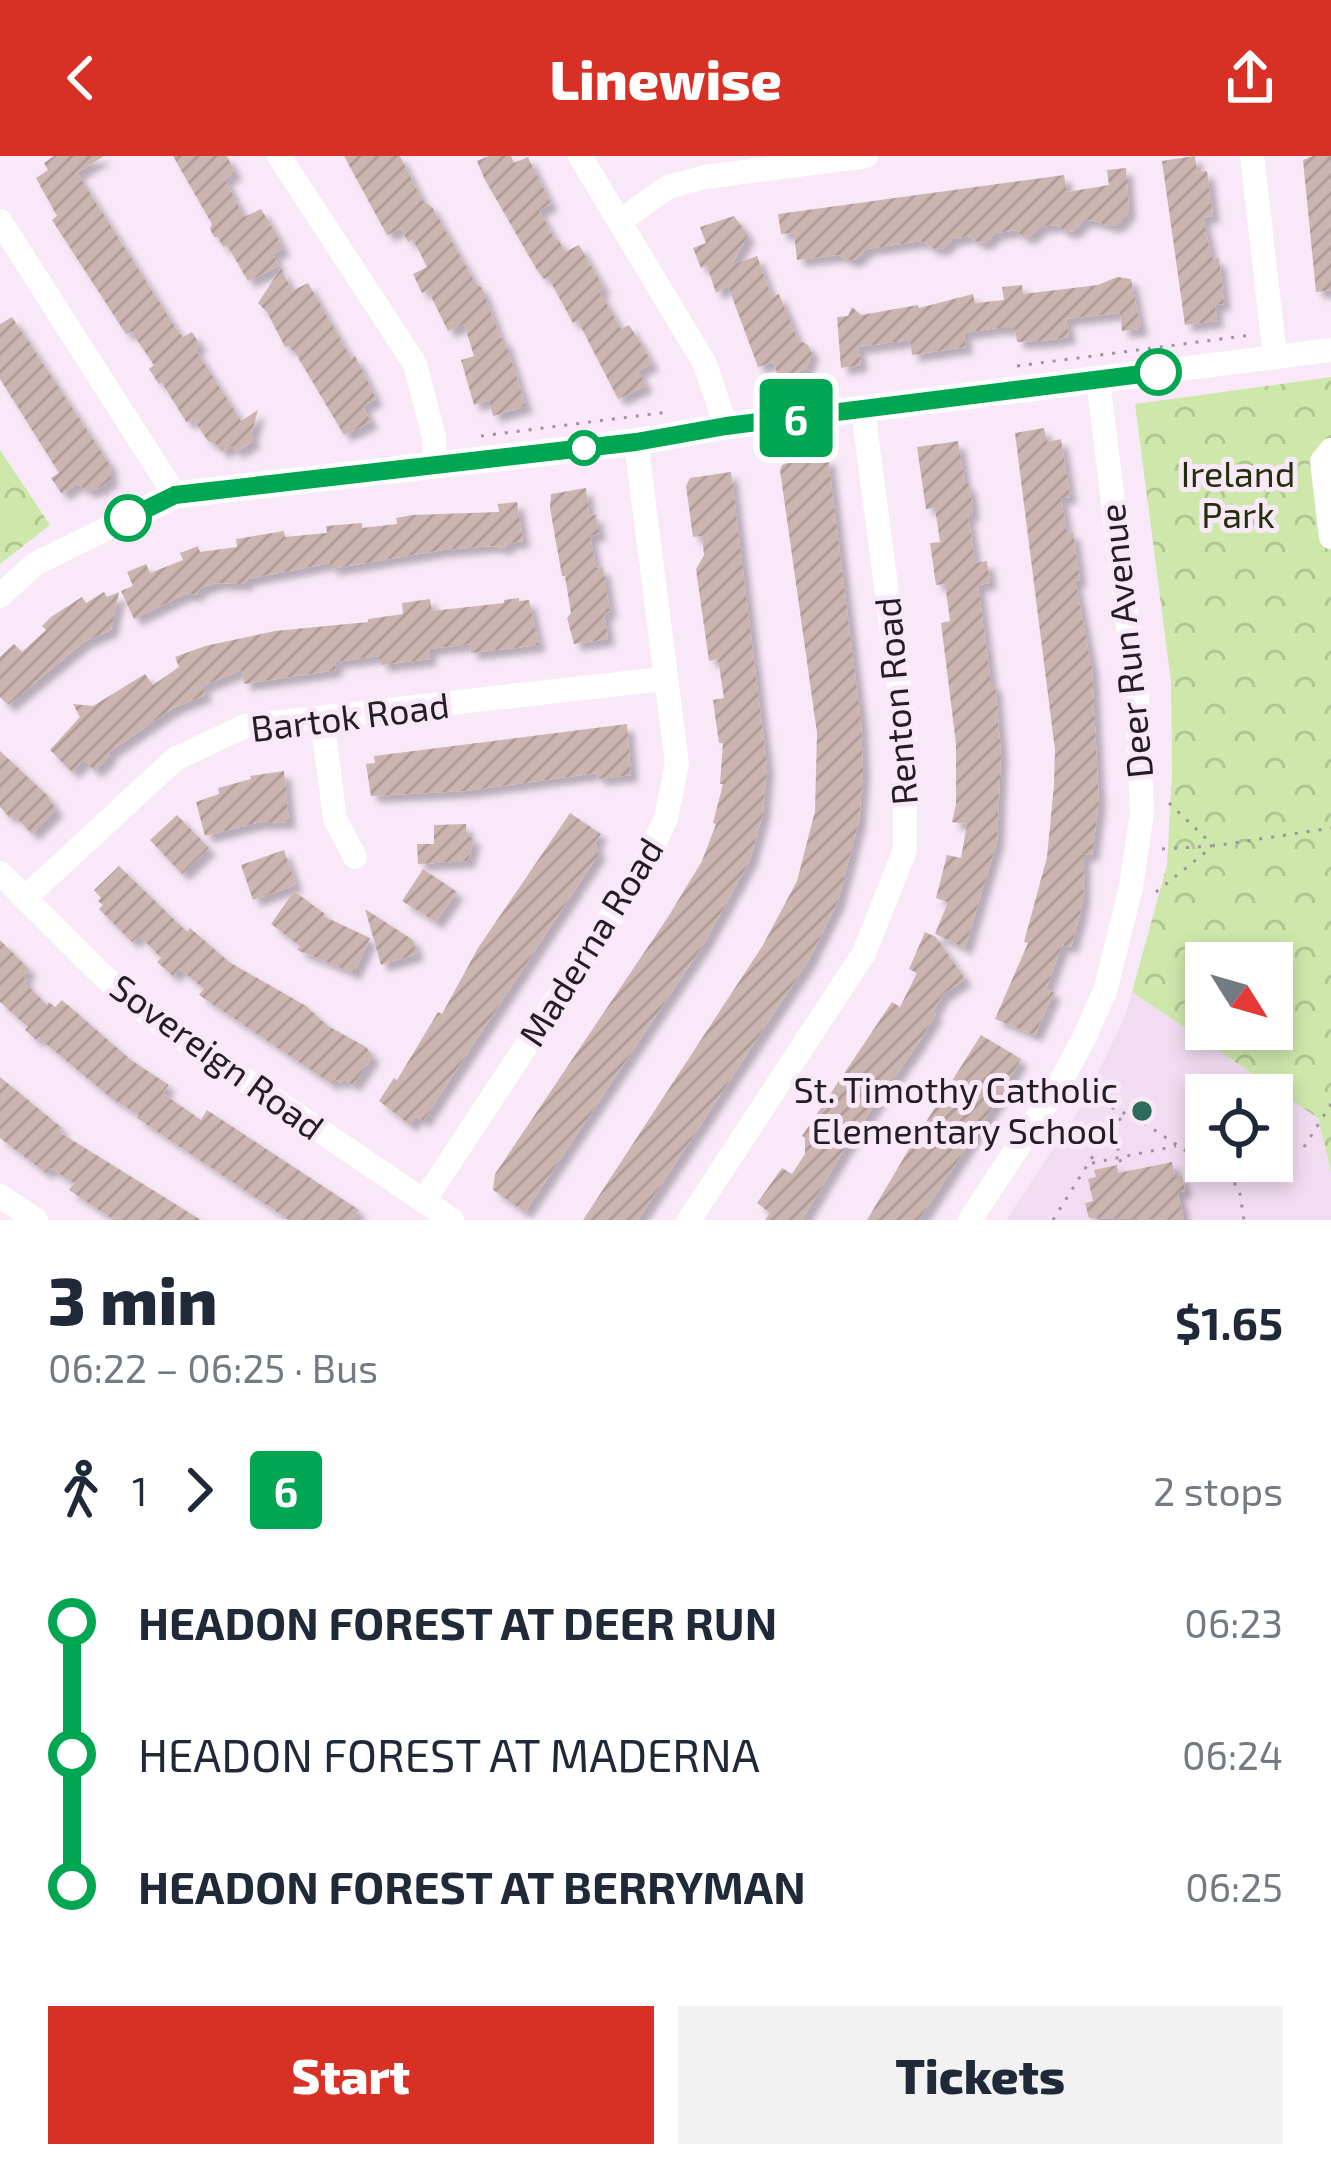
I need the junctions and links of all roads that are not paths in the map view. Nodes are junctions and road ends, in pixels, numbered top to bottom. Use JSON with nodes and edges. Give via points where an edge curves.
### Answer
{"nodes":[{"id":1,"x":279,"y":156,"type":"edge"},
{"id":2,"x":580,"y":156,"type":"edge"},
{"id":3,"x":866,"y":156,"type":"edge"},
{"id":4,"x":1252,"y":156,"type":"edge"},
{"id":5,"x":0,"y":220,"type":"edge"},
{"id":6,"x":620,"y":221,"type":"junction"},
{"id":7,"x":1331,"y":350,"type":"edge"},
{"id":8,"x":1275,"y":356,"type":"junction"},
{"id":9,"x":1099,"y":380,"type":"junction"},
{"id":10,"x":863,"y":410,"type":"junction"},
{"id":11,"x":726,"y":426,"type":"junction"},
{"id":12,"x":636,"y":442,"type":"junction"},
{"id":13,"x":1331,"y":449,"type":"edge"},
{"id":14,"x":435,"y":464,"type":"junction"},
{"id":15,"x":175,"y":495,"type":"junction"},
{"id":16,"x":1331,"y":537,"type":"edge"},
{"id":17,"x":0,"y":596,"type":"edge"},
{"id":18,"x":663,"y":679,"type":"junction"},
{"id":19,"x":322,"y":719,"type":"junction"},
{"id":20,"x":355,"y":857,"type":"dead end"},
{"id":21,"x":0,"y":873,"type":"edge"},
{"id":22,"x":25,"y":898,"type":"junction"},
{"id":23,"x":0,"y":1196,"type":"edge"},
{"id":24,"x":424,"y":1201,"type":"junction"},
{"id":25,"x":36,"y":1220,"type":"edge"},
{"id":26,"x":452,"y":1220,"type":"edge"},
{"id":27,"x":689,"y":1220,"type":"edge"},
{"id":28,"x":970,"y":1220,"type":"edge"}],
"edges":[{"from":1,"to":14,"type":"street","via":[[415,364]]},
{"from":2,"to":6,"type":"street"},
{"from":3,"to":6,"type":"street","via":[[686,182]]},
{"from":4,"to":8,"type":"street"},
{"from":5,"to":15,"type":"street"},
{"from":6,"to":11,"type":"street","via":[[705,364]]},
{"from":7,"to":8,"type":"street"},
{"from":8,"to":9,"type":"street"},
{"from":9,"to":10,"type":"street"},
{"from":9,"to":28,"type":"street","name":"Deer Run Avenue","via":[[1137,697],[1137,850],[1105,991],[1060,1083]]},
{"from":10,"to":11,"type":"street"},
{"from":10,"to":27,"type":"street","name":"Renton Road","via":[[905,732],[905,850],[864,953]]},
{"from":11,"to":12,"type":"street"},
{"from":12,"to":14,"type":"street"},
{"from":12,"to":18,"type":"street","name":"Maderna Road"},
{"from":13,"to":16,"type":"street","via":[[1322,461]]},
{"from":14,"to":15,"type":"street"},
{"from":15,"to":17,"type":"street","via":[[35,564]]},
{"from":18,"to":19,"type":"street","name":"Bartok Road"},
{"from":18,"to":24,"type":"street","name":"Maderna Road","via":[[677,764],[666,818],[642,870]]},
{"from":19,"to":20,"type":"street","via":[[335,819]]},
{"from":19,"to":22,"type":"street","name":"Bartok Road","via":[[244,726],[175,759]]},
{"from":21,"to":22,"type":"street","name":"Sovereign Road"},
{"from":22,"to":24,"type":"street","name":"Sovereign Road","via":[[150,1016]]},
{"from":23,"to":25,"type":"street"},
{"from":24,"to":26,"type":"street","name":"Sovereign Road"}]}
